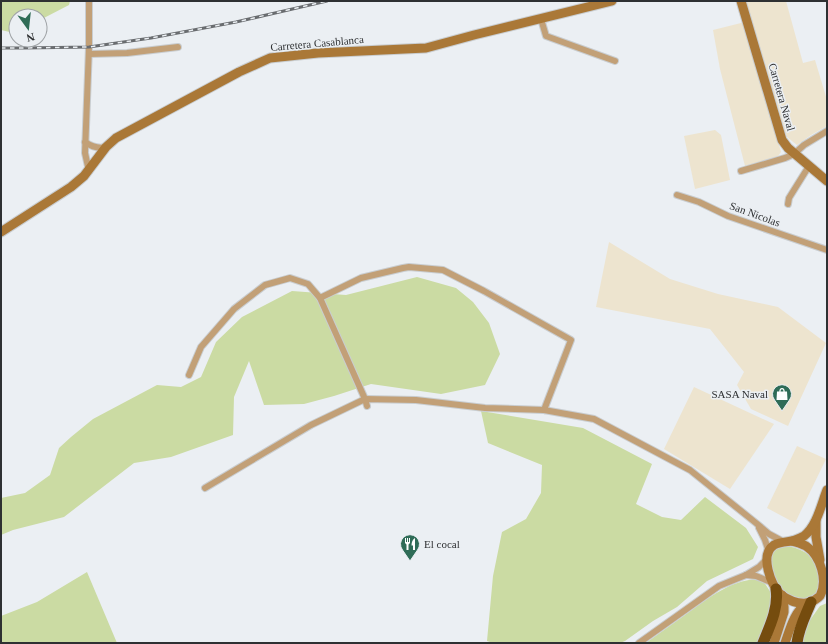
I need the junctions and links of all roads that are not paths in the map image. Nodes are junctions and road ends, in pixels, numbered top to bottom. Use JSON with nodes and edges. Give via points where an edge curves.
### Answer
{"nodes":[{"id":1,"x":89,"y":1,"type":"edge"},
{"id":2,"x":612,"y":1,"type":"edge"},
{"id":3,"x":741,"y":1,"type":"edge"},
{"id":4,"x":541,"y":19,"type":"junction"},
{"id":5,"x":178,"y":47,"type":"dead end"},
{"id":6,"x":89,"y":54,"type":"junction"},
{"id":7,"x":615,"y":61,"type":"dead end"},
{"id":8,"x":827,"y":131,"type":"edge"},
{"id":9,"x":85,"y":142,"type":"junction"},
{"id":10,"x":106,"y":147,"type":"junction"},
{"id":11,"x":794,"y":154,"type":"junction"},
{"id":12,"x":809,"y":166,"type":"junction"},
{"id":13,"x":89,"y":171,"type":"junction"},
{"id":14,"x":741,"y":171,"type":"dead end"},
{"id":15,"x":827,"y":181,"type":"edge"},
{"id":16,"x":678,"y":196,"type":"dead end"},
{"id":17,"x":788,"y":204,"type":"dead end"},
{"id":18,"x":1,"y":232,"type":"edge"},
{"id":19,"x":827,"y":250,"type":"edge"},
{"id":20,"x":320,"y":298,"type":"junction"},
{"id":21,"x":189,"y":375,"type":"dead end"},
{"id":22,"x":365,"y":399,"type":"junction"},
{"id":23,"x":367,"y":406,"type":"dead end"},
{"id":24,"x":544,"y":410,"type":"junction"},
{"id":25,"x":206,"y":488,"type":"dead end"},
{"id":26,"x":827,"y":490,"type":"edge"},
{"id":27,"x":817,"y":518,"type":"junction"},
{"id":28,"x":756,"y":523,"type":"junction"},
{"id":29,"x":788,"y":541,"type":"junction"},
{"id":30,"x":768,"y":556,"type":"junction"},
{"id":31,"x":824,"y":566,"type":"edge"},
{"id":32,"x":746,"y":574,"type":"junction"},
{"id":33,"x":777,"y":589,"type":"junction"},
{"id":34,"x":825,"y":592,"type":"edge"},
{"id":35,"x":809,"y":603,"type":"junction"},
{"id":36,"x":639,"y":643,"type":"edge"},
{"id":37,"x":763,"y":643,"type":"edge"},
{"id":38,"x":774,"y":643,"type":"edge"},
{"id":39,"x":785,"y":643,"type":"edge"},
{"id":40,"x":797,"y":643,"type":"edge"}],
"edges":[{"from":1,"to":6,"type":"street"},
{"from":2,"to":4,"type":"main road","name":"Carretera Casablanca"},
{"from":3,"to":11,"type":"main road","name":"Carretera Naval","via":[[782,140]]},
{"from":4,"to":7,"type":"street","via":[[546,36]]},
{"from":4,"to":10,"type":"main road","name":"Carretera Casablanca","via":[[426,48],[270,58],[116,138]]},
{"from":5,"to":6,"type":"street"},
{"from":6,"to":9,"type":"street"},
{"from":8,"to":11,"type":"street"},
{"from":9,"to":10,"type":"street","via":[[91,147]]},
{"from":9,"to":13,"type":"street"},
{"from":10,"to":13,"type":"main road","name":"Carretera Casablanca"},
{"from":11,"to":12,"type":"main road","name":"Carretera Naval"},
{"from":11,"to":14,"type":"street"},
{"from":12,"to":15,"type":"main road","name":"Carretera Naval"},
{"from":12,"to":17,"type":"street","via":[[789,198]]},
{"from":13,"to":18,"type":"main road","name":"Carretera Casablanca","via":[[71,187]]},
{"from":16,"to":19,"type":"street","name":"San Nicolas"},
{"from":20,"to":21,"type":"street","via":[[308,284],[290,278],[266,286],[234,309],[201,347]]},
{"from":20,"to":22,"type":"street"},
{"from":20,"to":24,"type":"street","via":[[361,278],[403,268],[443,270],[571,340]]},
{"from":22,"to":23,"type":"street"},
{"from":22,"to":24,"type":"street","via":[[416,400],[486,408]]},
{"from":22,"to":25,"type":"street","via":[[311,425]]},
{"from":24,"to":28,"type":"street","via":[[594,420],[690,470]]},
{"from":26,"to":27,"type":"main road"},
{"from":27,"to":29,"type":"main road","via":[[804,536]]},
{"from":27,"to":31,"type":"main road","via":[[816,537]]},
{"from":28,"to":29,"type":"street","via":[[769,534]]},
{"from":28,"to":30,"type":"street","via":[[765,540]]},
{"from":29,"to":30,"type":"main road","via":[[776,544]]},
{"from":29,"to":31,"type":"main road","via":[[804,545]]},
{"from":30,"to":32,"type":"street","via":[[759,567]]},
{"from":30,"to":33,"type":"main road","via":[[768,570]]},
{"from":31,"to":34,"type":"main road","via":[[827,580]]},
{"from":32,"to":33,"type":"street","via":[[756,576]]},
{"from":32,"to":36,"type":"street","via":[[719,586]]},
{"from":33,"to":35,"type":"main road","via":[[793,601]]},
{"from":33,"to":37,"type":"highway","via":[[776,604]]},
{"from":33,"to":38,"type":"main road","via":[[784,612]]},
{"from":34,"to":35,"type":"main road"},
{"from":35,"to":39,"type":"main road","via":[[797,613]]},
{"from":35,"to":40,"type":"highway"}]}
